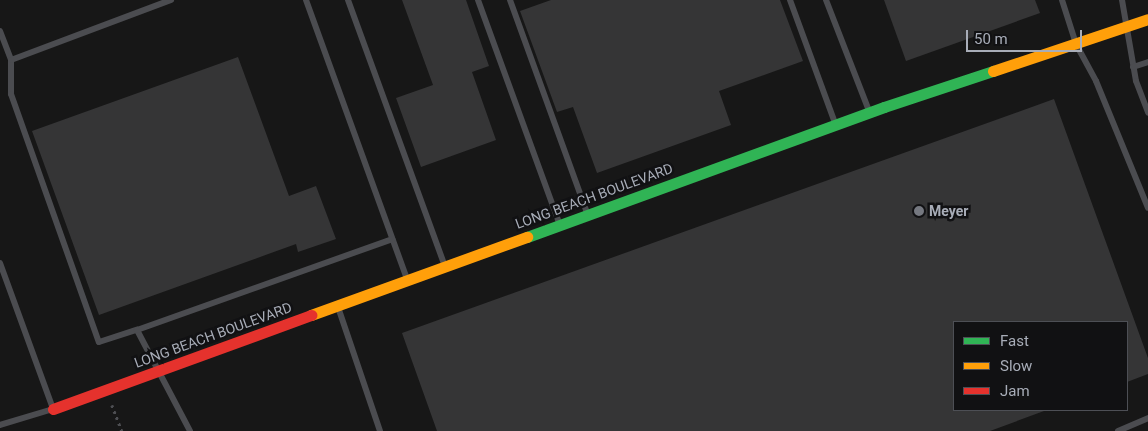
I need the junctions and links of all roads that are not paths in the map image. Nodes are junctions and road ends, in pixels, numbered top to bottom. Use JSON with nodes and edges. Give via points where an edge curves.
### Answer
{"nodes":[{"id":1,"x":171,"y":0,"type":"edge"},
{"id":2,"x":306,"y":0,"type":"edge"},
{"id":3,"x":348,"y":0,"type":"edge"},
{"id":4,"x":478,"y":0,"type":"edge"},
{"id":5,"x":510,"y":0,"type":"edge"},
{"id":6,"x":790,"y":0,"type":"edge"},
{"id":7,"x":826,"y":0,"type":"edge"},
{"id":8,"x":1062,"y":0,"type":"edge"},
{"id":9,"x":1122,"y":0,"type":"edge"},
{"id":10,"x":1148,"y":19,"type":"edge"},
{"id":11,"x":1125,"y":27,"type":"junction"},
{"id":12,"x":0,"y":31,"type":"edge"},
{"id":13,"x":1076,"y":44,"type":"junction"},
{"id":14,"x":11,"y":60,"type":"junction"},
{"id":15,"x":1148,"y":62,"type":"edge"},
{"id":16,"x":1133,"y":67,"type":"junction"},
{"id":17,"x":869,"y":112,"type":"junction"},
{"id":18,"x":1148,"y":113,"type":"edge"},
{"id":19,"x":835,"y":124,"type":"junction"},
{"id":20,"x":1148,"y":208,"type":"edge"},
{"id":21,"x":587,"y":214,"type":"junction"},
{"id":22,"x":560,"y":224,"type":"junction"},
{"id":23,"x":392,"y":238,"type":"junction"},
{"id":24,"x":0,"y":262,"type":"edge"},
{"id":25,"x":445,"y":266,"type":"junction"},
{"id":26,"x":408,"y":280,"type":"junction"},
{"id":27,"x":338,"y":305,"type":"junction"},
{"id":28,"x":137,"y":330,"type":"junction"},
{"id":29,"x":158,"y":371,"type":"junction"},
{"id":30,"x":53,"y":409,"type":"junction"},
{"id":31,"x":1148,"y":418,"type":"edge"},
{"id":32,"x":0,"y":425,"type":"edge"},
{"id":33,"x":190,"y":431,"type":"edge"},
{"id":34,"x":380,"y":431,"type":"edge"},
{"id":35,"x":1118,"y":431,"type":"edge"}],
"edges":[{"from":1,"to":14,"type":"lane"},
{"from":2,"to":23,"type":"lane"},
{"from":3,"to":25,"type":"lane"},
{"from":4,"to":22,"type":"lane"},
{"from":5,"to":21,"type":"lane"},
{"from":6,"to":19,"type":"lane"},
{"from":7,"to":17,"type":"lane"},
{"from":8,"to":13,"type":"lane"},
{"from":9,"to":11,"type":"lane"},
{"from":10,"to":11,"type":"street","name":"LONG BEACH BOULEVARD"},
{"from":11,"to":13,"type":"street","name":"LONG BEACH BOULEVARD"},
{"from":11,"to":16,"type":"lane"},
{"from":12,"to":14,"type":"lane"},
{"from":13,"to":17,"type":"street","name":"LONG BEACH BOULEVARD"},
{"from":13,"to":20,"type":"lane","via":[[1096,81]]},
{"from":14,"to":28,"type":"lane","via":[[11,94],[99,342]]},
{"from":15,"to":16,"type":"lane"},
{"from":16,"to":18,"type":"lane"},
{"from":17,"to":19,"type":"street","name":"LONG BEACH BOULEVARD"},
{"from":19,"to":21,"type":"street","name":"LONG BEACH BOULEVARD"},
{"from":21,"to":22,"type":"street","name":"LONG BEACH BOULEVARD"},
{"from":22,"to":25,"type":"street","name":"LONG BEACH BOULEVARD"},
{"from":23,"to":26,"type":"lane"},
{"from":23,"to":28,"type":"lane"},
{"from":24,"to":30,"type":"lane"},
{"from":25,"to":26,"type":"street","name":"LONG BEACH BOULEVARD"},
{"from":26,"to":27,"type":"street","name":"LONG BEACH BOULEVARD"},
{"from":27,"to":29,"type":"street","name":"LONG BEACH BOULEVARD"},
{"from":27,"to":34,"type":"lane"},
{"from":28,"to":29,"type":"lane"},
{"from":29,"to":30,"type":"street","name":"LONG BEACH BOULEVARD"},
{"from":29,"to":33,"type":"lane"},
{"from":30,"to":32,"type":"lane"},
{"from":31,"to":35,"type":"lane"}]}
